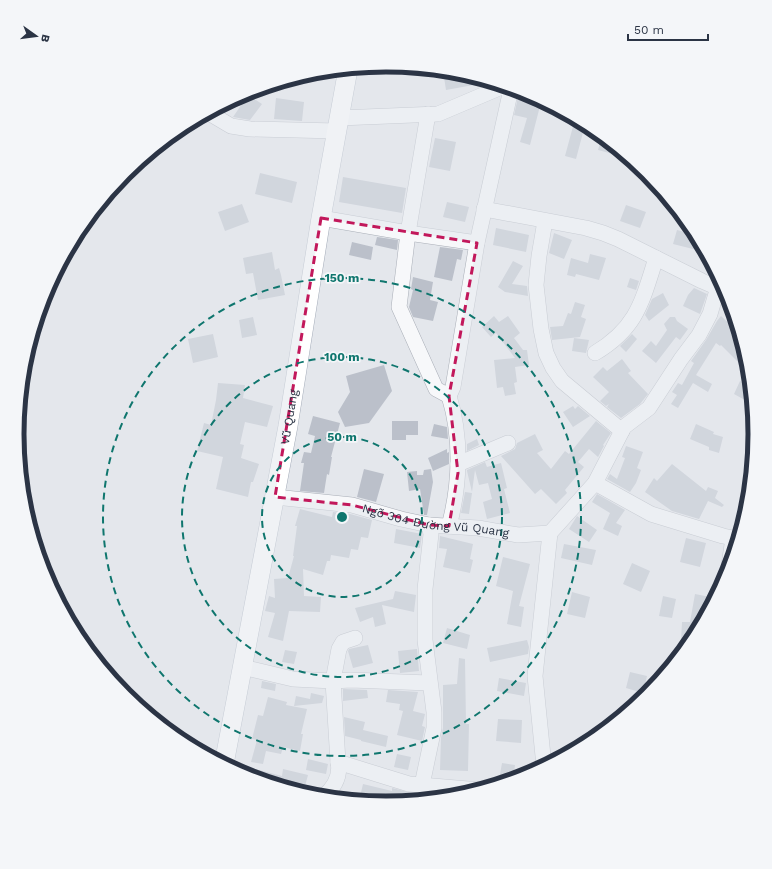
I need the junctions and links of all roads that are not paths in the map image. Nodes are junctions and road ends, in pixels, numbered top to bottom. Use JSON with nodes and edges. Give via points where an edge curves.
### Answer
{"nodes":[{"id":1,"x":347,"y":75,"type":"edge"},
{"id":2,"x":495,"y":90,"type":"edge"},
{"id":3,"x":510,"y":95,"type":"edge"},
{"id":4,"x":428,"y":114,"type":"junction"},
{"id":5,"x":214,"y":116,"type":"edge"},
{"id":6,"x":338,"y":125,"type":"junction"},
{"id":7,"x":484,"y":209,"type":"junction"},
{"id":8,"x":321,"y":218,"type":"junction"},
{"id":9,"x":545,"y":221,"type":"junction"},
{"id":10,"x":408,"y":233,"type":"junction"},
{"id":11,"x":477,"y":243,"type":"junction"},
{"id":12,"x":656,"y":258,"type":"junction"},
{"id":13,"x":716,"y":285,"type":"edge"},
{"id":14,"x":719,"y":294,"type":"edge"},
{"id":15,"x":595,"y":353,"type":"dead end"},
{"id":16,"x":449,"y":396,"type":"junction"},
{"id":17,"x":622,"y":431,"type":"junction"},
{"id":18,"x":508,"y":443,"type":"dead end"},
{"id":19,"x":458,"y":464,"type":"junction"},
{"id":20,"x":595,"y":483,"type":"junction"},
{"id":21,"x":275,"y":497,"type":"junction"},
{"id":22,"x":429,"y":525,"type":"junction"},
{"id":23,"x":449,"y":526,"type":"junction"},
{"id":24,"x":550,"y":533,"type":"junction"},
{"id":25,"x":733,"y":537,"type":"edge"},
{"id":26,"x":355,"y":638,"type":"dead end"},
{"id":27,"x":242,"y":666,"type":"junction"},
{"id":28,"x":333,"y":681,"type":"junction"},
{"id":29,"x":429,"y":683,"type":"junction"},
{"id":30,"x":225,"y":758,"type":"edge"},
{"id":31,"x":543,"y":760,"type":"edge"},
{"id":32,"x":338,"y":762,"type":"junction"},
{"id":33,"x":422,"y":785,"type":"junction"},
{"id":34,"x":454,"y":790,"type":"edge"},
{"id":35,"x":328,"y":792,"type":"edge"}],
"edges":[{"from":1,"to":6,"type":"main road","name":"Vũ Quang"},
{"from":2,"to":4,"type":"street","via":[[438,114]]},
{"from":3,"to":7,"type":"street"},
{"from":4,"to":6,"type":"street"},
{"from":4,"to":10,"type":"street"},
{"from":5,"to":6,"type":"street","via":[[231,126],[250,129]]},
{"from":6,"to":8,"type":"main road","name":"Vũ Quang"},
{"from":7,"to":9,"type":"street"},
{"from":7,"to":11,"type":"street"},
{"from":8,"to":10,"type":"street"},
{"from":8,"to":21,"type":"main road","name":"Vũ Quang"},
{"from":9,"to":12,"type":"street","via":[[603,233]]},
{"from":9,"to":17,"type":"street","via":[[536,285],[546,354],[562,381]]},
{"from":10,"to":11,"type":"street"},
{"from":10,"to":16,"type":"street","via":[[399,307],[436,389]]},
{"from":11,"to":16,"type":"street"},
{"from":12,"to":13,"type":"street"},
{"from":12,"to":15,"type":"street","via":[[642,300],[632,320],[621,335]]},
{"from":14,"to":17,"type":"street","via":[[699,335],[649,408]]},
{"from":16,"to":19,"type":"street","via":[[454,416]]},
{"from":17,"to":20,"type":"street"},
{"from":18,"to":19,"type":"street"},
{"from":19,"to":23,"type":"street","via":[[456,493]]},
{"from":20,"to":24,"type":"street"},
{"from":20,"to":25,"type":"street","via":[[651,514]]},
{"from":21,"to":22,"type":"street","name":"Ngõ 304 Đường Vũ Quang","via":[[352,504]]},
{"from":21,"to":27,"type":"main road","name":"Vũ Quang"},
{"from":22,"to":23,"type":"street","name":"Ngõ 304 Đường Vũ Quang"},
{"from":22,"to":29,"type":"street","via":[[431,534],[425,589],[425,640]]},
{"from":23,"to":24,"type":"street","name":"Ngõ 304 Đường Vũ Quang","via":[[518,535]]},
{"from":24,"to":31,"type":"street","via":[[535,676]]},
{"from":26,"to":28,"type":"street","via":[[343,642],[339,649]]},
{"from":27,"to":28,"type":"street","via":[[294,679]]},
{"from":27,"to":30,"type":"main road","name":"Vũ Quang"},
{"from":28,"to":29,"type":"street"},
{"from":28,"to":32,"type":"street"},
{"from":29,"to":33,"type":"street","via":[[434,728]]},
{"from":32,"to":33,"type":"street","via":[[409,784]]},
{"from":32,"to":35,"type":"street","via":[[336,782]]},
{"from":33,"to":34,"type":"street"}]}
